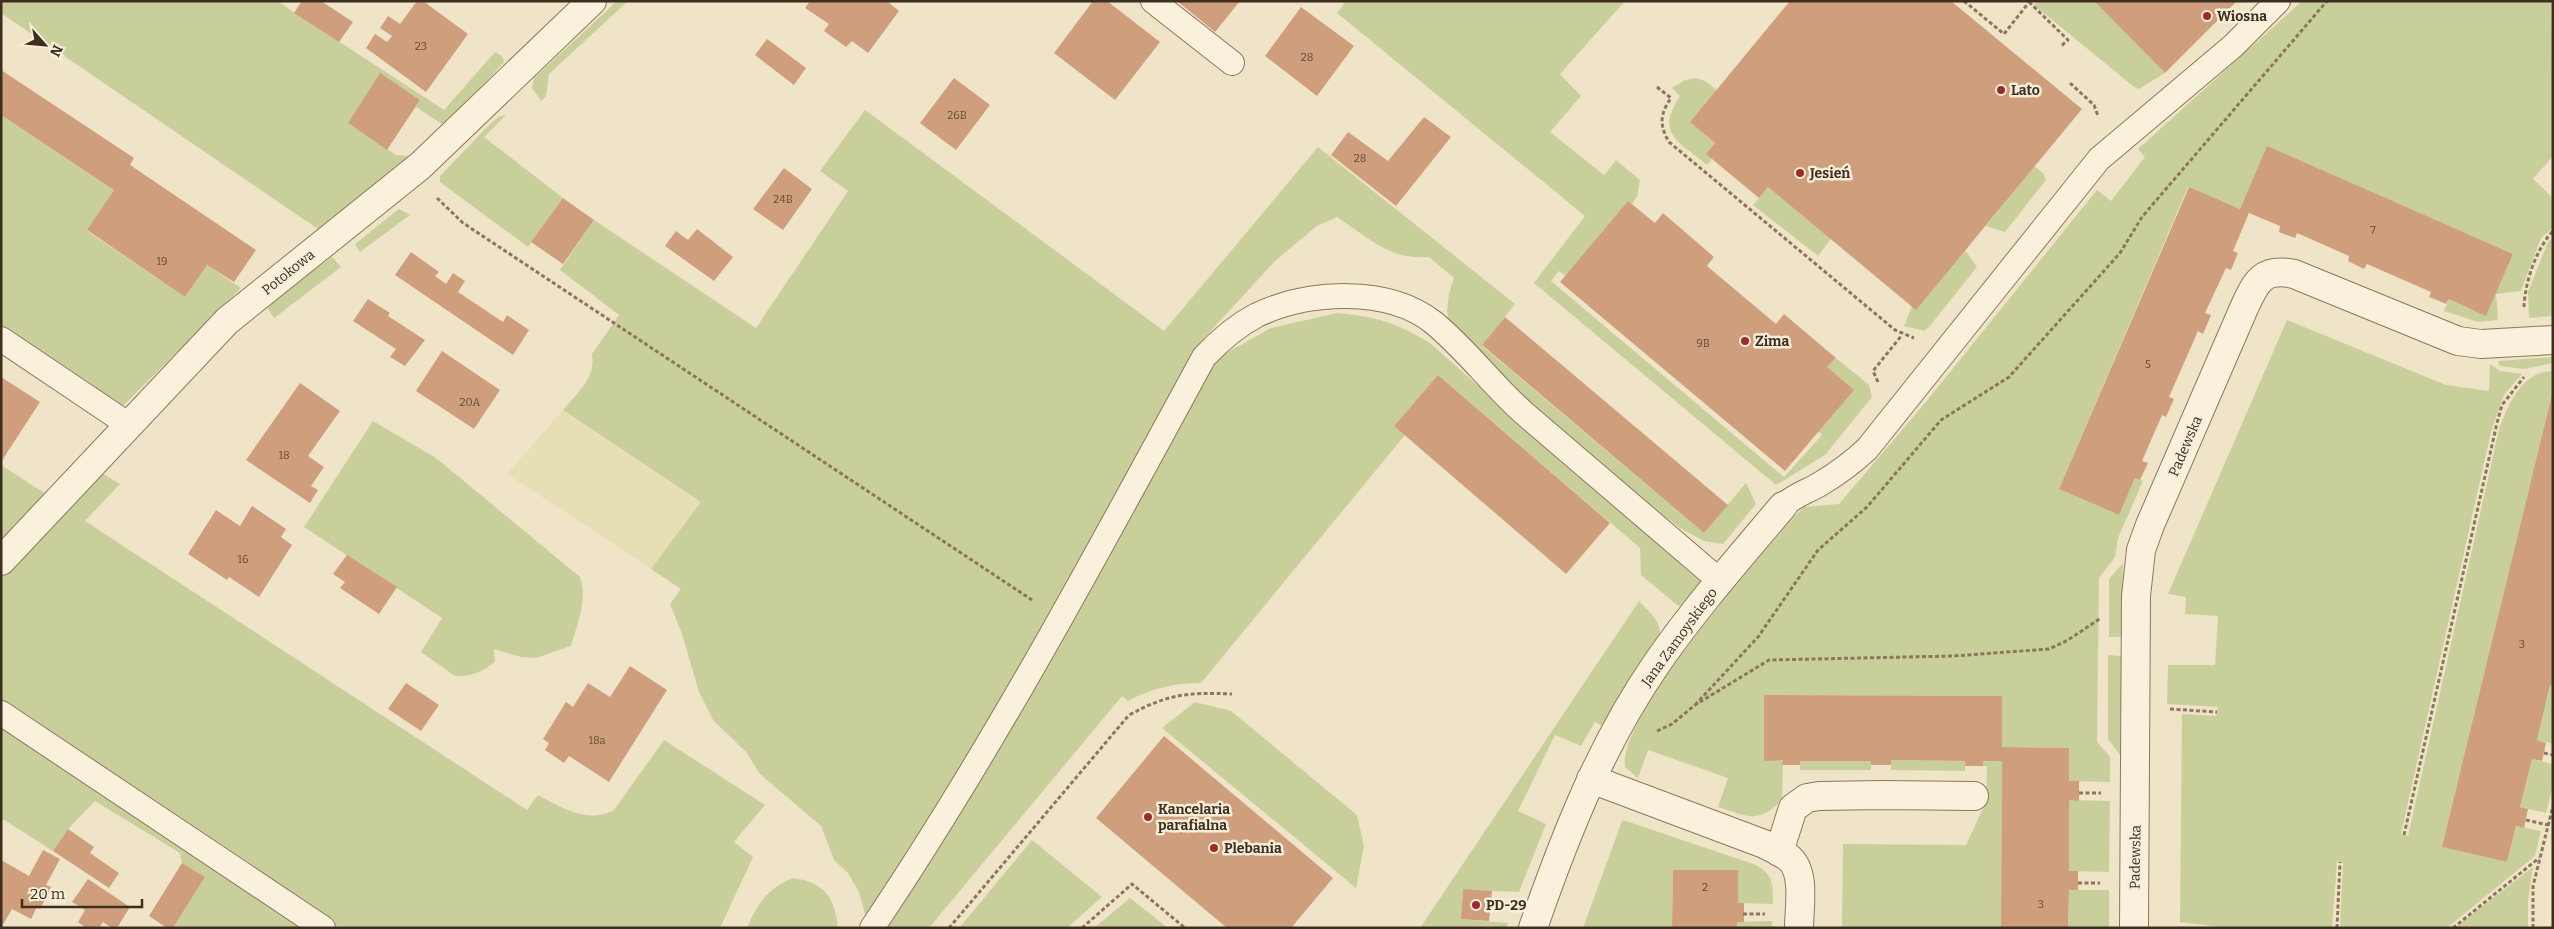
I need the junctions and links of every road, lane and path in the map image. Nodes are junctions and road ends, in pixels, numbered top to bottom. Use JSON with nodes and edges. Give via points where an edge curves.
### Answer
{"nodes":[{"id":1,"x":592,"y":1,"type":"edge"},
{"id":2,"x":1153,"y":1,"type":"edge"},
{"id":3,"x":1964,"y":1,"type":"edge"},
{"id":4,"x":2029,"y":1,"type":"edge"},
{"id":5,"x":2278,"y":1,"type":"edge"},
{"id":6,"x":2327,"y":1,"type":"edge"},
{"id":7,"x":2060,"y":46,"type":"dead end"},
{"id":8,"x":1232,"y":63,"type":"dead end"},
{"id":9,"x":2070,"y":83,"type":"dead end"},
{"id":10,"x":1657,"y":88,"type":"dead end"},
{"id":11,"x":2099,"y":122,"type":"dead end"},
{"id":12,"x":411,"y":174,"type":"junction"},
{"id":13,"x":2553,"y":231,"type":"edge"},
{"id":14,"x":2524,"y":314,"type":"dead end"},
{"id":15,"x":1920,"y":338,"type":"dead end"},
{"id":16,"x":1,"y":339,"type":"edge"},
{"id":17,"x":2553,"y":340,"type":"edge"},
{"id":18,"x":2529,"y":374,"type":"dead end"},
{"id":19,"x":129,"y":425,"type":"junction"},
{"id":20,"x":1783,"y":506,"type":"joint"},
{"id":21,"x":1,"y":561,"type":"edge"},
{"id":22,"x":1720,"y":581,"type":"junction"},
{"id":23,"x":2104,"y":616,"type":"dead end"},
{"id":24,"x":1060,"y":619,"type":"junction"},
{"id":25,"x":1232,"y":694,"type":"dead end"},
{"id":26,"x":2136,"y":708,"type":"junction"},
{"id":27,"x":2217,"y":712,"type":"dead end"},
{"id":28,"x":1,"y":713,"type":"edge"},
{"id":29,"x":2544,"y":753,"type":"dead end"},
{"id":30,"x":2553,"y":755,"type":"edge"},
{"id":31,"x":1591,"y":779,"type":"junction"},
{"id":32,"x":1974,"y":796,"type":"dead end"},
{"id":33,"x":2553,"y":806,"type":"edge"},
{"id":34,"x":2526,"y":820,"type":"dead end"},
{"id":35,"x":2548,"y":825,"type":"junction"},
{"id":36,"x":2404,"y":835,"type":"dead end"},
{"id":37,"x":1779,"y":852,"type":"junction"},
{"id":38,"x":2540,"y":857,"type":"junction"},
{"id":39,"x":2340,"y":862,"type":"dead end"},
{"id":40,"x":2078,"y":883,"type":"dead end"},
{"id":41,"x":2105,"y":883,"type":"dead end"},
{"id":42,"x":1743,"y":914,"type":"dead end"},
{"id":43,"x":1770,"y":914,"type":"dead end"},
{"id":44,"x":323,"y":928,"type":"edge"},
{"id":45,"x":872,"y":928,"type":"edge"},
{"id":46,"x":950,"y":928,"type":"edge"},
{"id":47,"x":1082,"y":928,"type":"edge"},
{"id":48,"x":1185,"y":928,"type":"edge"},
{"id":49,"x":1533,"y":928,"type":"edge"},
{"id":50,"x":1799,"y":928,"type":"edge"},
{"id":51,"x":2134,"y":928,"type":"edge"},
{"id":52,"x":2337,"y":928,"type":"edge"},
{"id":53,"x":2453,"y":928,"type":"edge"},
{"id":54,"x":2533,"y":928,"type":"edge"}],
"edges":[{"from":1,"to":12,"type":"street","name":"Potokowa"},
{"from":2,"to":8,"type":"lane"},
{"from":3,"to":4,"type":"path","via":[[2004,34]]},
{"from":4,"to":7,"type":"path","via":[[2068,40]]},
{"from":5,"to":20,"type":"lane","via":[[2233,46],[2099,160],[1867,449],[1847,467]]},
{"from":6,"to":23,"type":"path","via":[[2142,217],[2120,253],[2009,378],[1941,420],[1867,507],[1818,550],[1758,637],[1695,705],[1769,660],[1953,656],[2048,649]]},
{"from":9,"to":11,"type":"path","via":[[2094,105]]},
{"from":10,"to":15,"type":"path","via":[[1671,98],[1661,118],[1662,130],[1669,142],[1895,330],[1911,338]]},
{"from":12,"to":19,"type":"street","name":"Potokowa","via":[[228,321]]},
{"from":12,"to":24,"type":"path","via":[[463,223]]},
{"from":13,"to":14,"type":"path","via":[[2544,240],[2525,290]]},
{"from":16,"to":19,"type":"lane"},
{"from":17,"to":26,"type":"street","name":"Padewska","via":[[2481,344],[2458,341],[2294,274],[2269,273],[2258,281],[2141,550],[2136,596]]},
{"from":18,"to":36,"type":"path","via":[[2502,405],[2497,423]]},
{"from":19,"to":21,"type":"street","name":"Potokowa"},
{"from":20,"to":22,"type":"street","name":"Jana Zamoyskiego"},
{"from":22,"to":24,"type":"lane","via":[[1514,404],[1433,322],[1382,298],[1348,295],[1291,303],[1258,315],[1226,334],[1204,357]]},
{"from":22,"to":31,"type":"street","name":"Jana Zamoyskiego","via":[[1656,664]]},
{"from":24,"to":45,"type":"lane","via":[[933,838]]},
{"from":25,"to":46,"type":"path","via":[[1199,692],[1168,697],[1128,715]]},
{"from":26,"to":27,"type":"path"},
{"from":26,"to":51,"type":"street","name":"Padewska"},
{"from":28,"to":44,"type":"lane"},
{"from":29,"to":30,"type":"path"},
{"from":31,"to":37,"type":"street"},
{"from":31,"to":49,"type":"street","name":"Jana Zamoyskiego"},
{"from":32,"to":37,"type":"street","via":[[1807,798],[1793,808]]},
{"from":33,"to":35,"type":"path"},
{"from":34,"to":35,"type":"path"},
{"from":35,"to":38,"type":"path"},
{"from":37,"to":50,"type":"street","via":[[1790,859],[1800,882]]},
{"from":38,"to":53,"type":"path"},
{"from":38,"to":54,"type":"path","via":[[2533,886]]},
{"from":39,"to":52,"type":"path"},
{"from":40,"to":41,"type":"path"},
{"from":42,"to":43,"type":"path"},
{"from":47,"to":48,"type":"path","via":[[1132,884]]}]}
